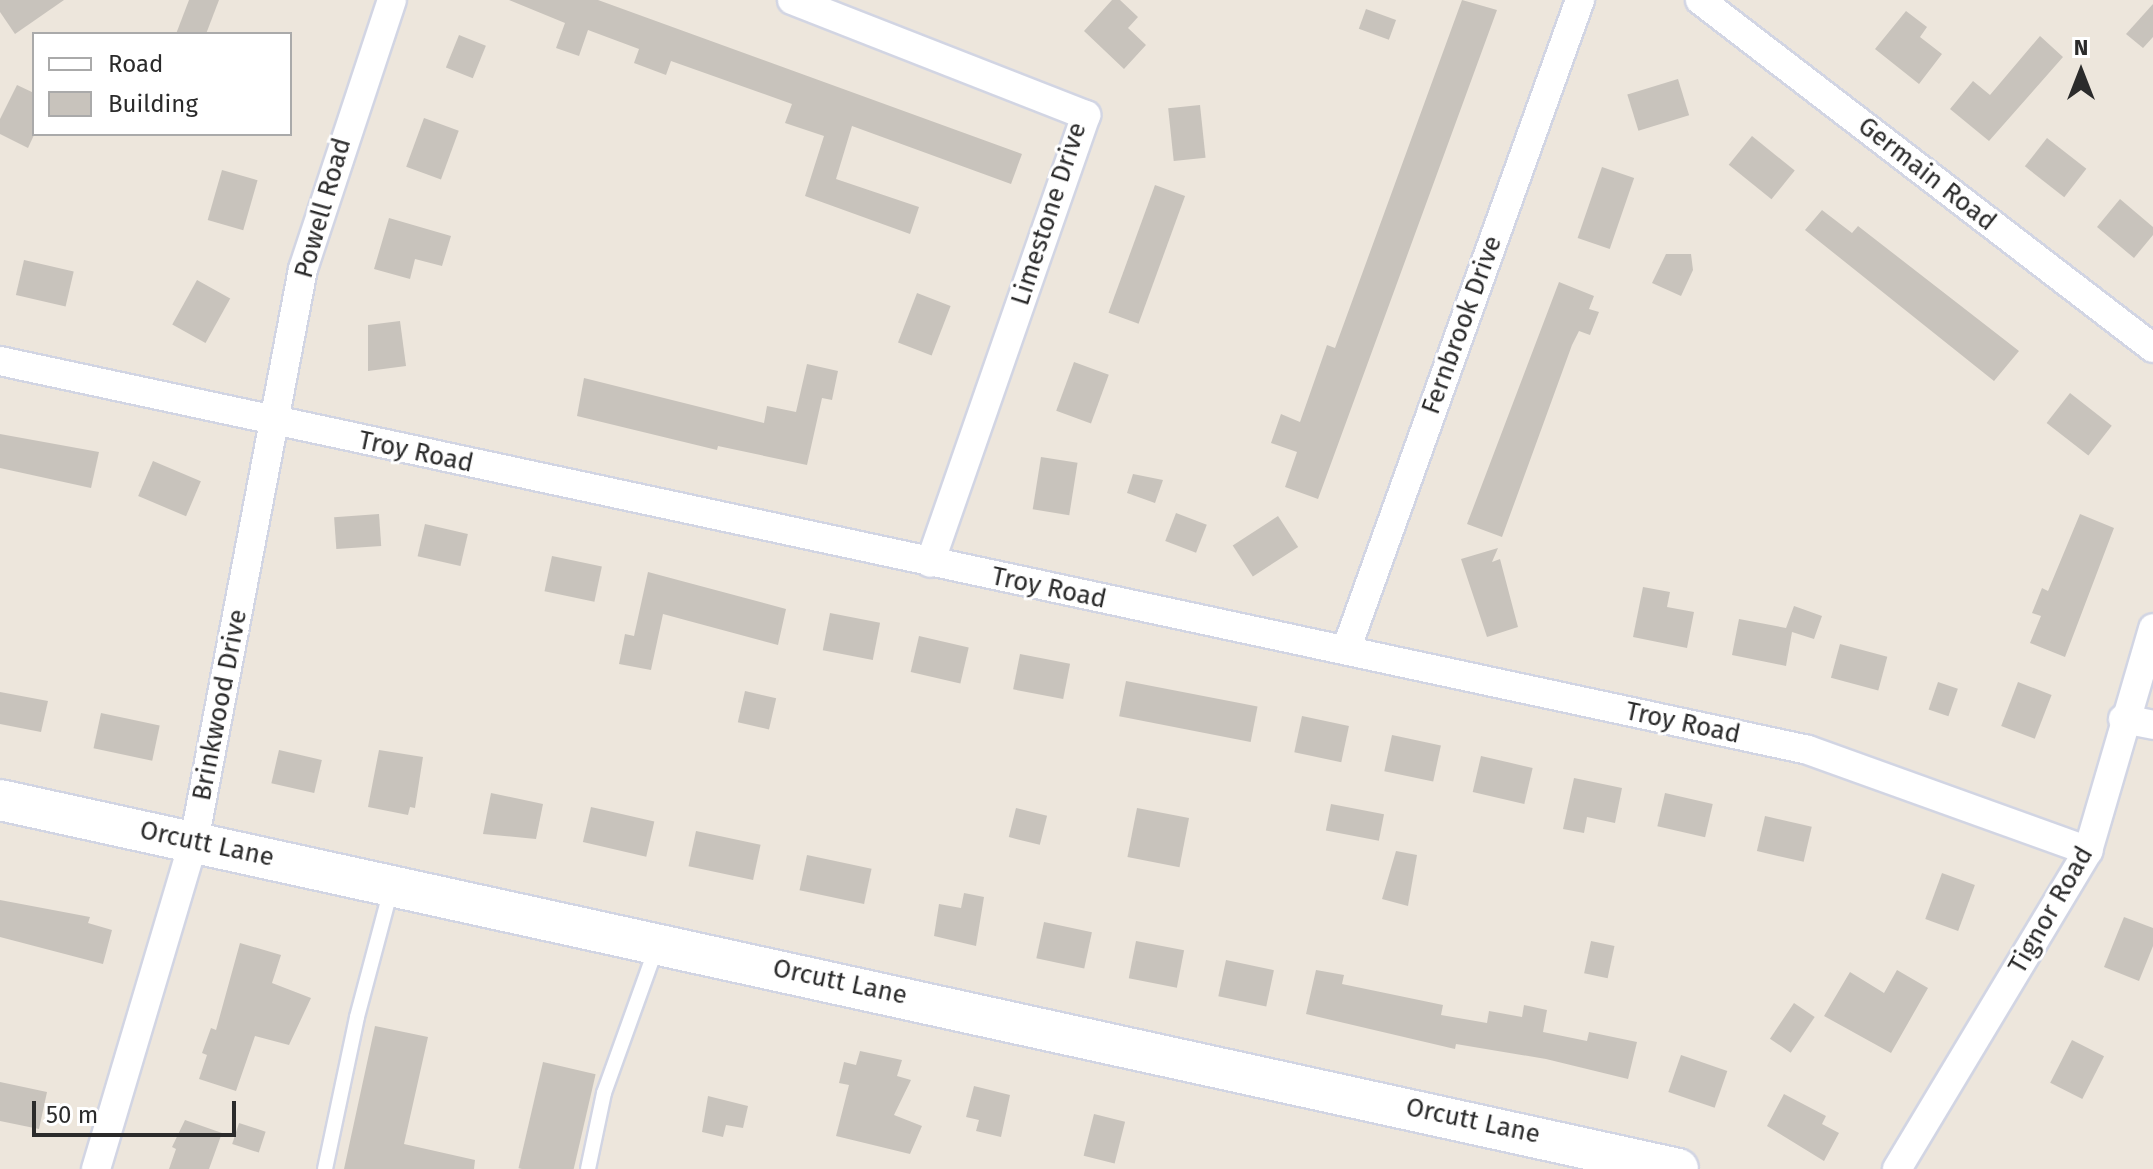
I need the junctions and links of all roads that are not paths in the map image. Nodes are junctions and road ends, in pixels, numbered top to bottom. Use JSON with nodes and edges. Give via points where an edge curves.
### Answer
{"nodes":[{"id":1,"x":392,"y":0,"type":"edge"},
{"id":2,"x":792,"y":0,"type":"edge"},
{"id":3,"x":1580,"y":0,"type":"edge"},
{"id":4,"x":1700,"y":0,"type":"edge"},
{"id":5,"x":2153,"y":348,"type":"edge"},
{"id":6,"x":0,"y":361,"type":"edge"},
{"id":7,"x":274,"y":421,"type":"junction"},
{"id":8,"x":930,"y":563,"type":"junction"},
{"id":9,"x":2153,"y":628,"type":"edge"},
{"id":10,"x":1346,"y":650,"type":"junction"},
{"id":11,"x":2123,"y":719,"type":"junction"},
{"id":12,"x":2153,"y":725,"type":"edge"},
{"id":13,"x":0,"y":800,"type":"edge"},
{"id":14,"x":194,"y":841,"type":"junction"},
{"id":15,"x":2088,"y":851,"type":"junction"},
{"id":16,"x":393,"y":884,"type":"junction"},
{"id":17,"x":658,"y":942,"type":"junction"},
{"id":18,"x":96,"y":1169,"type":"edge"},
{"id":19,"x":325,"y":1169,"type":"edge"},
{"id":20,"x":588,"y":1169,"type":"edge"},
{"id":21,"x":1678,"y":1169,"type":"edge"},
{"id":22,"x":1897,"y":1169,"type":"edge"}],
"edges":[{"from":1,"to":7,"type":"street","name":"Powell Road","via":[[303,269]]},
{"from":2,"to":8,"type":"street","name":"Limestone Drive","via":[[1086,115]]},
{"from":3,"to":10,"type":"street","name":"Fernbrook Drive"},
{"from":4,"to":5,"type":"street","name":"Germain Road"},
{"from":6,"to":7,"type":"street","name":"Troy Road"},
{"from":7,"to":8,"type":"street","name":"Troy Road"},
{"from":7,"to":14,"type":"street","name":"Brinkwood Drive"},
{"from":8,"to":10,"type":"street","name":"Troy Road"},
{"from":9,"to":11,"type":"street","name":"Tignor Road"},
{"from":10,"to":15,"type":"street","name":"Troy Road","via":[[1808,750]]},
{"from":11,"to":12,"type":"street"},
{"from":11,"to":15,"type":"street","name":"Tignor Road"},
{"from":13,"to":14,"type":"street","name":"Orcutt Lane"},
{"from":14,"to":16,"type":"street","name":"Orcutt Lane"},
{"from":14,"to":18,"type":"street","name":"Brinkwood Drive"},
{"from":15,"to":22,"type":"street","name":"Tignor Road"},
{"from":16,"to":17,"type":"street","name":"Orcutt Lane"},
{"from":16,"to":19,"type":"lane","via":[[357,1017]]},
{"from":17,"to":20,"type":"lane","via":[[604,1093]]},
{"from":17,"to":21,"type":"street","name":"Orcutt Lane"}]}
